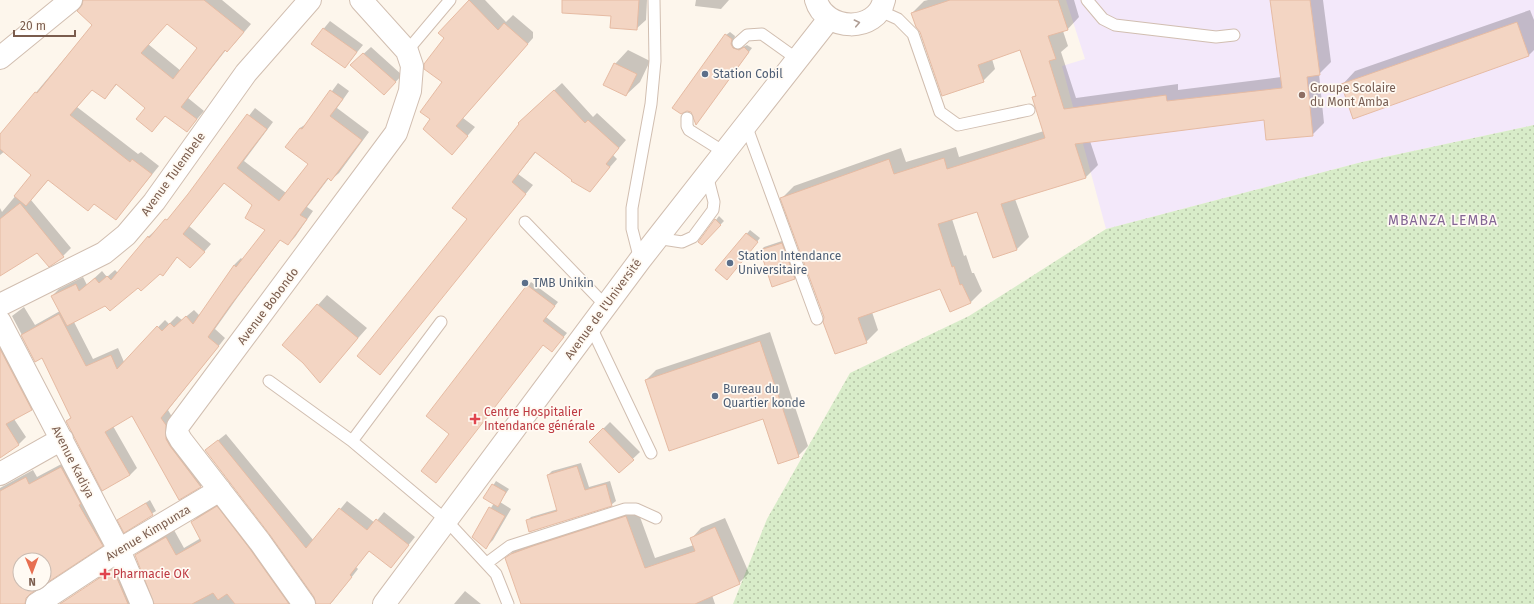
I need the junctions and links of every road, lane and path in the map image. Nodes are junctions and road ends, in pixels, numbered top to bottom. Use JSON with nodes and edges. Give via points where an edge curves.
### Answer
{"nodes":[{"id":1,"x":71,"y":0,"type":"edge"},
{"id":2,"x":310,"y":0,"type":"edge"},
{"id":3,"x":361,"y":0,"type":"edge"},
{"id":4,"x":450,"y":0,"type":"edge"},
{"id":5,"x":654,"y":0,"type":"edge"},
{"id":6,"x":816,"y":0,"type":"edge"},
{"id":7,"x":1087,"y":0,"type":"edge"},
{"id":8,"x":881,"y":5,"type":"edge"},
{"id":9,"x":829,"y":19,"type":"junction"},
{"id":10,"x":1234,"y":35,"type":"dead end"},
{"id":11,"x":738,"y":43,"type":"dead end"},
{"id":12,"x":407,"y":52,"type":"junction"},
{"id":13,"x":0,"y":58,"type":"edge"},
{"id":14,"x":797,"y":59,"type":"junction"},
{"id":15,"x":1029,"y":110,"type":"dead end"},
{"id":16,"x":687,"y":118,"type":"dead end"},
{"id":17,"x":746,"y":125,"type":"junction"},
{"id":18,"x":724,"y":152,"type":"junction"},
{"id":19,"x":525,"y":222,"type":"dead end"},
{"id":20,"x":640,"y":260,"type":"junction"},
{"id":21,"x":0,"y":305,"type":"edge"},
{"id":22,"x":606,"y":306,"type":"junction"},
{"id":23,"x":817,"y":319,"type":"dead end"},
{"id":24,"x":0,"y":322,"type":"edge"},
{"id":25,"x":441,"y":322,"type":"dead end"},
{"id":26,"x":591,"y":327,"type":"junction"},
{"id":27,"x":269,"y":381,"type":"dead end"},
{"id":28,"x":62,"y":439,"type":"junction"},
{"id":29,"x":352,"y":441,"type":"junction"},
{"id":30,"x":651,"y":453,"type":"dead end"},
{"id":31,"x":0,"y":474,"type":"edge"},
{"id":32,"x":220,"y":490,"type":"junction"},
{"id":33,"x":656,"y":518,"type":"dead end"},
{"id":34,"x":446,"y":520,"type":"junction"},
{"id":35,"x":119,"y":550,"type":"junction"},
{"id":36,"x":487,"y":563,"type":"junction"},
{"id":37,"x":37,"y":604,"type":"edge"},
{"id":38,"x":142,"y":604,"type":"edge"},
{"id":39,"x":304,"y":604,"type":"edge"},
{"id":40,"x":384,"y":604,"type":"edge"},
{"id":41,"x":508,"y":604,"type":"edge"}],
"edges":[{"from":1,"to":13,"type":"street"},
{"from":2,"to":21,"type":"street","name":"Avenue Tulembele","via":[[246,73],[154,202],[126,235],[104,253]]},
{"from":3,"to":12,"type":"street","name":"Avenue Bobondo"},
{"from":4,"to":12,"type":"lane"},
{"from":5,"to":20,"type":"lane","via":[[655,61],[652,104],[632,208],[632,229]]},
{"from":6,"to":9,"type":"street"},
{"from":7,"to":10,"type":"lane","via":[[1103,19],[1115,25],[1216,37]]},
{"from":9,"to":8,"type":"street","one_way":true,"via":[[843,25],[859,24],[873,17]]},
{"from":8,"to":15,"type":"lane","via":[[913,34],[940,112],[958,125]]},
{"from":9,"to":14,"type":"street","name":"Avenue de l'Université"},
{"from":11,"to":14,"type":"lane","via":[[747,35],[762,34]]},
{"from":12,"to":32,"type":"street","name":"Avenue Bobondo","via":[[412,66],[410,91],[396,133],[178,426],[177,433],[181,440]]},
{"from":14,"to":17,"type":"street","name":"Avenue de l'Université"},
{"from":16,"to":18,"type":"lane","via":[[689,130]]},
{"from":17,"to":18,"type":"street","name":"Avenue de l'Université"},
{"from":17,"to":23,"type":"lane"},
{"from":18,"to":20,"type":"street","name":"Avenue de l'Université"},
{"from":19,"to":22,"type":"lane"},
{"from":20,"to":22,"type":"street","name":"Avenue de l'Université"},
{"from":22,"to":26,"type":"street","name":"Avenue de l'Université"},
{"from":24,"to":28,"type":"street","name":"Avenue Kadiya"},
{"from":25,"to":29,"type":"lane"},
{"from":26,"to":30,"type":"lane"},
{"from":26,"to":34,"type":"street","name":"Avenue de l'Université"},
{"from":27,"to":29,"type":"lane"},
{"from":28,"to":31,"type":"street"},
{"from":28,"to":35,"type":"street","name":"Avenue Kadiya"},
{"from":29,"to":34,"type":"lane"},
{"from":32,"to":35,"type":"street","name":"Avenue Kimpunza"},
{"from":32,"to":39,"type":"street","name":"Avenue Bobondo"},
{"from":33,"to":36,"type":"lane","via":[[636,509],[625,509],[510,546]]},
{"from":34,"to":36,"type":"lane"},
{"from":34,"to":40,"type":"street","name":"Avenue de l'Université"},
{"from":35,"to":37,"type":"street","name":"Avenue Kimpunza"},
{"from":35,"to":38,"type":"street","name":"Avenue Kadiya"},
{"from":36,"to":41,"type":"lane","via":[[496,574]]}]}
